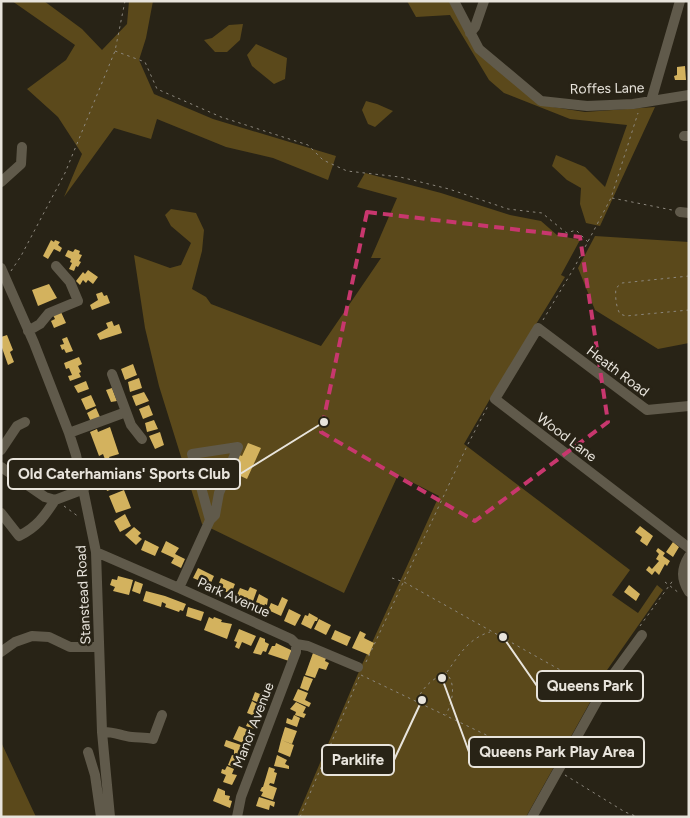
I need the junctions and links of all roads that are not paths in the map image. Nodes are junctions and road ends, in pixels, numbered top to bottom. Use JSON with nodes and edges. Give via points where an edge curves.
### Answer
{"nodes":[{"id":1,"x":454,"y":1,"type":"edge"},
{"id":2,"x":484,"y":1,"type":"edge"},
{"id":3,"x":680,"y":1,"type":"edge"},
{"id":4,"x":470,"y":33,"type":"junction"},
{"id":5,"x":689,"y":95,"type":"edge"},
{"id":6,"x":646,"y":102,"type":"junction"},
{"id":7,"x":22,"y":147,"type":"dead end"},
{"id":8,"x":1,"y":182,"type":"edge"},
{"id":9,"x":56,"y":266,"type":"dead end"},
{"id":10,"x":1,"y":268,"type":"edge"},
{"id":11,"x":538,"y":328,"type":"joint"},
{"id":12,"x":28,"y":331,"type":"junction"},
{"id":13,"x":112,"y":374,"type":"dead end"},
{"id":14,"x":689,"y":406,"type":"edge"},
{"id":15,"x":126,"y":412,"type":"junction"},
{"id":16,"x":25,"y":422,"type":"dead end"},
{"id":17,"x":69,"y":433,"type":"junction"},
{"id":18,"x":142,"y":439,"type":"dead end"},
{"id":19,"x":1,"y":450,"type":"edge"},
{"id":20,"x":1,"y":467,"type":"edge"},
{"id":21,"x":84,"y":489,"type":"junction"},
{"id":22,"x":55,"y":500,"type":"junction"},
{"id":23,"x":1,"y":512,"type":"edge"},
{"id":24,"x":210,"y":520,"type":"junction"},
{"id":25,"x":689,"y":548,"type":"edge"},
{"id":26,"x":96,"y":552,"type":"junction"},
{"id":27,"x":689,"y":556,"type":"edge"},
{"id":28,"x":179,"y":588,"type":"junction"},
{"id":29,"x":686,"y":593,"type":"edge"},
{"id":30,"x":640,"y":632,"type":"road end"},
{"id":31,"x":296,"y":644,"type":"junction"},
{"id":32,"x":99,"y":647,"type":"junction"},
{"id":33,"x":2,"y":655,"type":"edge"},
{"id":34,"x":361,"y":669,"type":"road end"},
{"id":35,"x":162,"y":715,"type":"dead end"},
{"id":36,"x":102,"y":732,"type":"junction"},
{"id":37,"x":88,"y":752,"type":"dead end"},
{"id":38,"x":101,"y":817,"type":"edge"},
{"id":39,"x":110,"y":817,"type":"edge"},
{"id":40,"x":237,"y":817,"type":"edge"},
{"id":41,"x":532,"y":817,"type":"edge"}],
"edges":[{"from":1,"to":4,"type":"street","name":"Roffes Lane"},
{"from":2,"to":4,"type":"street"},
{"from":3,"to":6,"type":"street"},
{"from":4,"to":6,"type":"street","name":"Roffes Lane","via":[[479,49],[541,101],[587,106]]},
{"from":5,"to":6,"type":"street","name":"Roffes Lane"},
{"from":7,"to":8,"type":"street","via":[[21,164]]},
{"from":9,"to":12,"type":"street","via":[[70,282],[78,301],[49,313]]},
{"from":10,"to":12,"type":"street","name":"Stanstead Road"},
{"from":11,"to":14,"type":"street","name":"Heath Road","via":[[647,410]]},
{"from":11,"to":25,"type":"street","name":"Wood Lane","via":[[495,399]]},
{"from":12,"to":17,"type":"street","name":"Stanstead Road"},
{"from":13,"to":15,"type":"street"},
{"from":15,"to":17,"type":"street"},
{"from":15,"to":18,"type":"street"},
{"from":16,"to":19,"type":"street","via":[[17,426]]},
{"from":17,"to":21,"type":"street","name":"Stanstead Road"},
{"from":20,"to":22,"type":"street","via":[[45,497]]},
{"from":21,"to":22,"type":"street"},
{"from":21,"to":26,"type":"street","name":"Stanstead Road"},
{"from":22,"to":23,"type":"street","via":[[33,530],[19,536]]},
{"from":24,"to":24,"type":"street","via":[[192,454],[238,447],[219,493],[215,516]]},
{"from":24,"to":28,"type":"street"},
{"from":26,"to":28,"type":"street","name":"Park Avenue"},
{"from":26,"to":32,"type":"street","name":"Stanstead Road"},
{"from":27,"to":29,"type":"street","via":[[683,569]]},
{"from":28,"to":31,"type":"street","name":"Park Avenue","via":[[292,639]]},
{"from":30,"to":41,"type":"street","via":[[607,683]]},
{"from":31,"to":34,"type":"street","name":"Park Avenue"},
{"from":31,"to":40,"type":"street","name":"Manor Avenue","via":[[296,652],[241,797]]},
{"from":32,"to":33,"type":"street","via":[[70,647],[49,638],[32,636],[15,642]]},
{"from":32,"to":36,"type":"street","name":"Stanstead Road"},
{"from":35,"to":36,"type":"street","via":[[153,739]]},
{"from":36,"to":39,"type":"street","name":"Stanstead Road"},
{"from":37,"to":38,"type":"street"}]}
